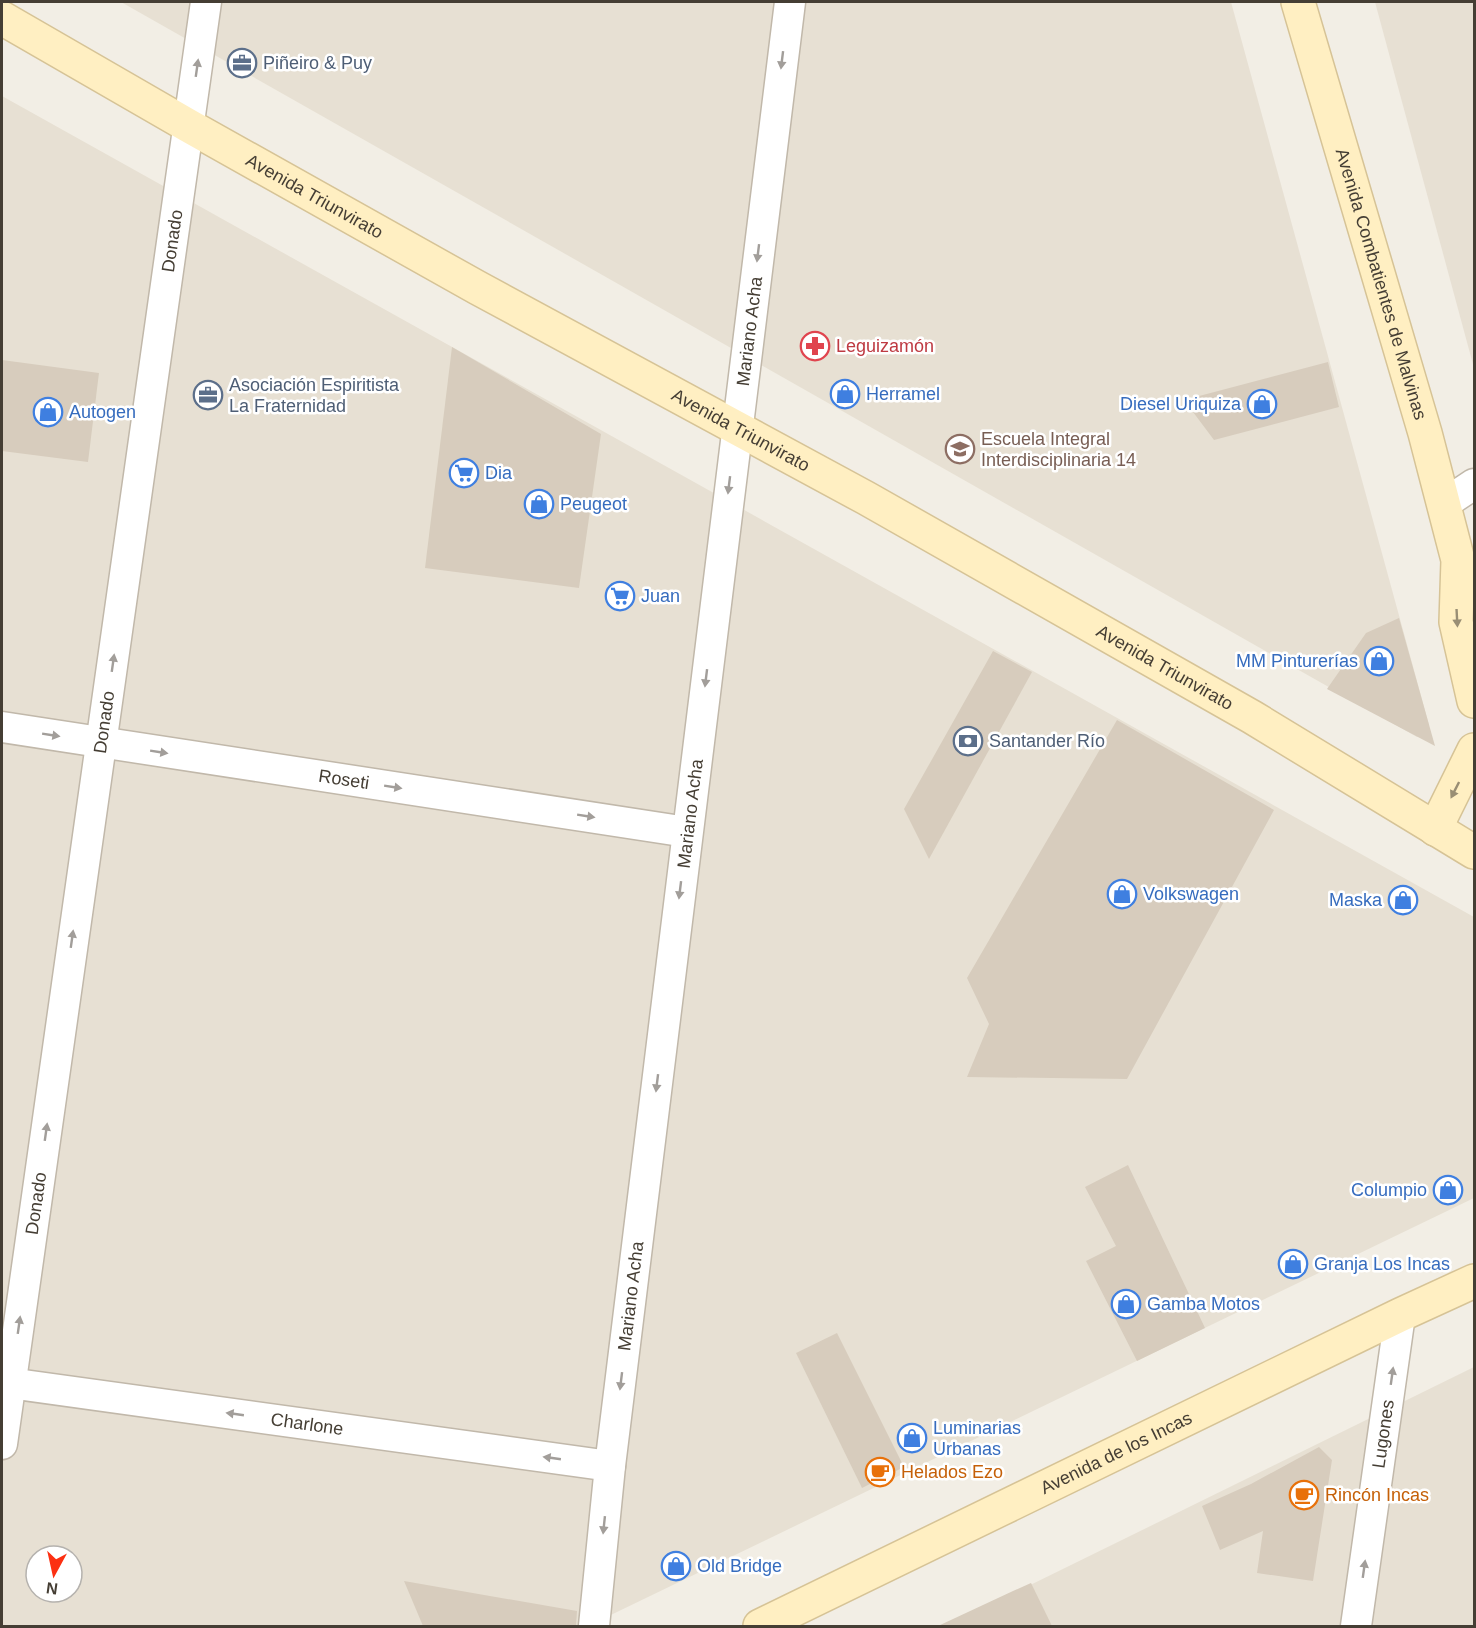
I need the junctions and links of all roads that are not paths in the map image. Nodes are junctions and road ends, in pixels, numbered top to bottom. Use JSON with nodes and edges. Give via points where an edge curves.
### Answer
{"nodes":[{"id":1,"x":206,"y":2,"type":"edge"},
{"id":2,"x":790,"y":2,"type":"edge"},
{"id":3,"x":1300,"y":4,"type":"edge"},
{"id":4,"x":2,"y":18,"type":"edge"},
{"id":5,"x":189,"y":126,"type":"junction"},
{"id":6,"x":736,"y":427,"type":"junction"},
{"id":7,"x":1474,"y":484,"type":"edge"},
{"id":8,"x":1444,"y":504,"type":"junction"},
{"id":9,"x":1466,"y":572,"type":"edge"},
{"id":10,"x":1474,"y":701,"type":"edge"},
{"id":11,"x":2,"y":727,"type":"edge"},
{"id":12,"x":101,"y":743,"type":"junction"},
{"id":13,"x":1474,"y":750,"type":"edge"},
{"id":14,"x":1435,"y":829,"type":"junction"},
{"id":15,"x":687,"y":832,"type":"junction"},
{"id":16,"x":1474,"y":852,"type":"edge"},
{"id":17,"x":1474,"y":1281,"type":"edge"},
{"id":18,"x":1400,"y":1315,"type":"junction"},
{"id":19,"x":6,"y":1383,"type":"edge"},
{"id":20,"x":2,"y":1444,"type":"edge"},
{"id":21,"x":610,"y":1466,"type":"junction"},
{"id":22,"x":594,"y":1626,"type":"edge"},
{"id":23,"x":760,"y":1626,"type":"edge"},
{"id":24,"x":1356,"y":1626,"type":"edge"}],
"edges":[{"from":5,"to":1,"type":"street","name":"Donado","one_way":true},
{"from":2,"to":6,"type":"street","name":"Mariano Acha","one_way":true},
{"from":3,"to":8,"type":"main road","name":"Avenida Combatientes de Malvinas"},
{"from":4,"to":5,"type":"main road","name":"Avenida Triunvirato"},
{"from":5,"to":6,"type":"main road","name":"Avenida Triunvirato"},
{"from":12,"to":5,"type":"street","name":"Donado","one_way":true},
{"from":6,"to":14,"type":"main road","name":"Avenida Triunvirato","via":[[1252,717]]},
{"from":6,"to":15,"type":"street","name":"Mariano Acha","one_way":true},
{"from":7,"to":8,"type":"street"},
{"from":8,"to":9,"type":"main road","name":"Avenida Combatientes de Malvinas"},
{"from":9,"to":10,"type":"main road","name":"Avenida Combatientes de Malvinas","one_way":true,"via":[[1456,621]]},
{"from":11,"to":12,"type":"street","name":"Roseti","one_way":true},
{"from":12,"to":15,"type":"street","name":"Roseti","one_way":true},
{"from":19,"to":12,"type":"street","name":"Donado","one_way":true},
{"from":13,"to":14,"type":"main road","one_way":true},
{"from":14,"to":16,"type":"main road","name":"Avenida Triunvirato"},
{"from":15,"to":21,"type":"street","name":"Mariano Acha","one_way":true},
{"from":17,"to":18,"type":"main road","name":"Avenida de los Incas"},
{"from":18,"to":23,"type":"main road","name":"Avenida de los Incas"},
{"from":24,"to":18,"type":"street","name":"Lugones","one_way":true},
{"from":19,"to":20,"type":"street","name":"Donado"},
{"from":21,"to":19,"type":"street","name":"Charlone","one_way":true},
{"from":21,"to":22,"type":"street","name":"Mariano Acha","one_way":true}]}
